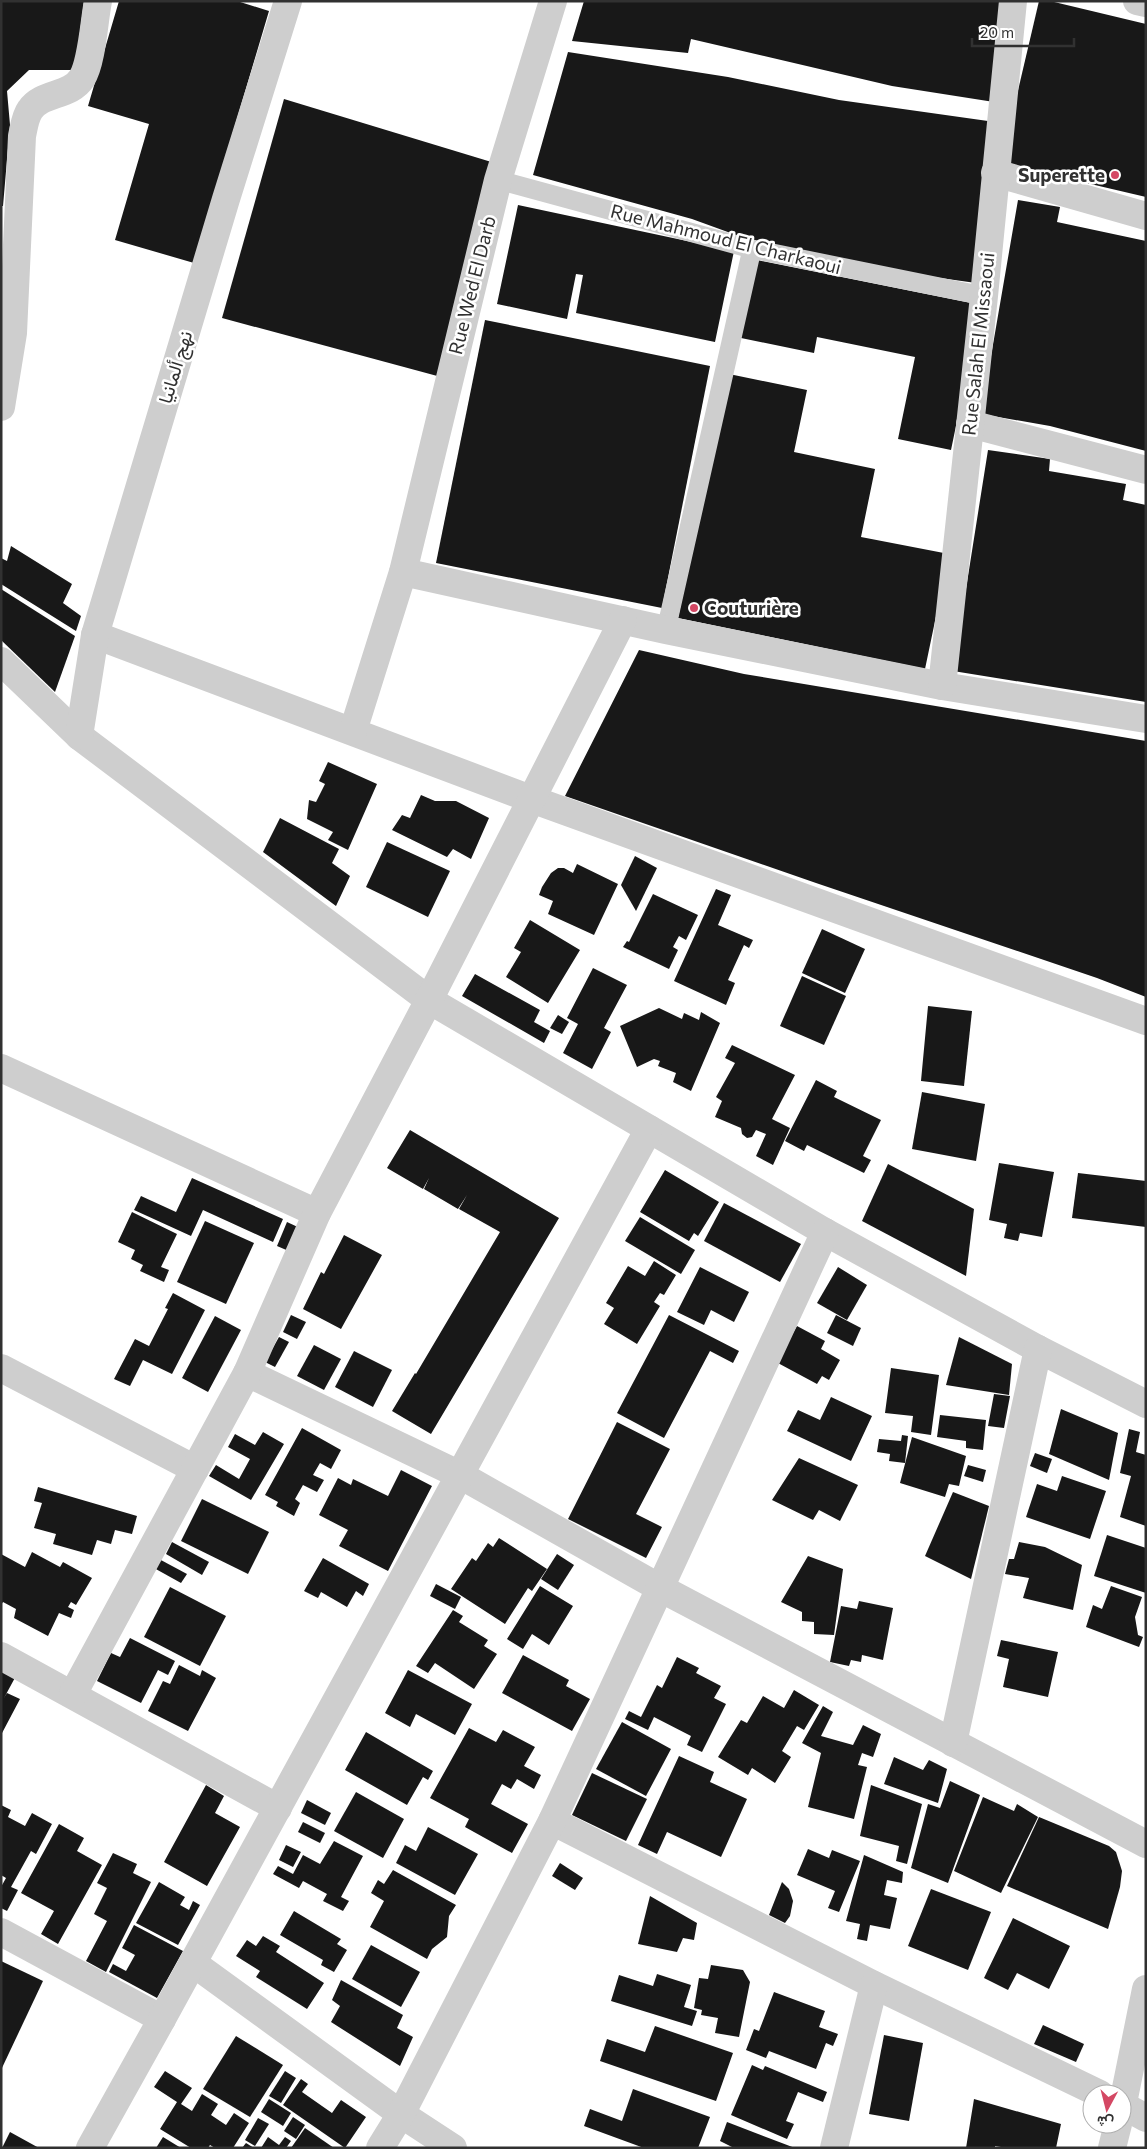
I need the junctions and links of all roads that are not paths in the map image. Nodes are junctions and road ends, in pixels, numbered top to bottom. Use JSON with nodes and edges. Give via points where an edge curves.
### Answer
{"nodes":[{"id":1,"x":98,"y":1,"type":"edge"},
{"id":2,"x":288,"y":1,"type":"edge"},
{"id":3,"x":552,"y":1,"type":"edge"},
{"id":4,"x":1013,"y":1,"type":"edge"},
{"id":5,"x":1137,"y":1,"type":"edge"},
{"id":6,"x":1146,"y":4,"type":"edge"},
{"id":7,"x":995,"y":173,"type":"junction"},
{"id":8,"x":498,"y":180,"type":"junction"},
{"id":9,"x":1146,"y":216,"type":"edge"},
{"id":10,"x":752,"y":249,"type":"junction"},
{"id":11,"x":984,"y":296,"type":"junction"},
{"id":12,"x":1,"y":407,"type":"edge"},
{"id":13,"x":970,"y":424,"type":"junction"},
{"id":14,"x":1146,"y":470,"type":"edge"},
{"id":15,"x":402,"y":572,"type":"junction"},
{"id":16,"x":623,"y":620,"type":"junction"},
{"id":17,"x":666,"y":630,"type":"junction"},
{"id":18,"x":95,"y":635,"type":"junction"},
{"id":19,"x":1,"y":661,"type":"edge"},
{"id":20,"x":942,"y":686,"type":"junction"},
{"id":21,"x":1146,"y":719,"type":"edge"},
{"id":22,"x":353,"y":731,"type":"junction"},
{"id":23,"x":79,"y":736,"type":"junction"},
{"id":24,"x":532,"y":799,"type":"junction"},
{"id":25,"x":429,"y":1000,"type":"junction"},
{"id":26,"x":1146,"y":1021,"type":"edge"},
{"id":27,"x":1,"y":1068,"type":"edge"},
{"id":28,"x":649,"y":1128,"type":"junction"},
{"id":29,"x":317,"y":1213,"type":"junction"},
{"id":30,"x":825,"y":1232,"type":"junction"},
{"id":31,"x":1038,"y":1349,"type":"junction"},
{"id":32,"x":1,"y":1368,"type":"edge"},
{"id":33,"x":247,"y":1373,"type":"junction"},
{"id":34,"x":1146,"y":1404,"type":"edge"},
{"id":35,"x":195,"y":1469,"type":"junction"},
{"id":36,"x":460,"y":1475,"type":"junction"},
{"id":37,"x":660,"y":1588,"type":"junction"},
{"id":38,"x":1,"y":1656,"type":"edge"},
{"id":39,"x":73,"y":1694,"type":"junction"},
{"id":40,"x":953,"y":1744,"type":"junction"},
{"id":41,"x":278,"y":1808,"type":"junction"},
{"id":42,"x":552,"y":1821,"type":"junction"},
{"id":43,"x":1146,"y":1844,"type":"edge"},
{"id":44,"x":1,"y":1932,"type":"edge"},
{"id":45,"x":193,"y":1963,"type":"junction"},
{"id":46,"x":874,"y":1985,"type":"junction"},
{"id":47,"x":1146,"y":1989,"type":"edge"},
{"id":48,"x":162,"y":2019,"type":"junction"},
{"id":49,"x":1127,"y":2084,"type":"edge"},
{"id":50,"x":1082,"y":2089,"type":"edge"},
{"id":51,"x":401,"y":2114,"type":"junction"},
{"id":52,"x":1116,"y":2134,"type":"edge"},
{"id":53,"x":90,"y":2148,"type":"edge"},
{"id":54,"x":380,"y":2148,"type":"edge"},
{"id":55,"x":453,"y":2148,"type":"edge"},
{"id":56,"x":834,"y":2148,"type":"edge"},
{"id":57,"x":1112,"y":2148,"type":"edge"}],
"edges":[{"from":1,"to":12,"type":"street","via":[[82,78],[73,88],[35,104],[24,124],[13,333]]},
{"from":2,"to":18,"type":"street","name":"نهج ألمانيا"},
{"from":3,"to":8,"type":"street","name":"Rue Wed El Darb"},
{"from":4,"to":7,"type":"street","name":"Rue Salah El Missaoui"},
{"from":5,"to":6,"type":"street"},
{"from":7,"to":9,"type":"street"},
{"from":7,"to":11,"type":"street","name":"Rue Salah El Missaoui"},
{"from":8,"to":10,"type":"lane","name":"Rue Mahmoud El Charkaoui"},
{"from":8,"to":15,"type":"street","name":"Rue Wed El Darb"},
{"from":10,"to":11,"type":"lane","name":"Rue Mahmoud El Charkaoui"},
{"from":10,"to":17,"type":"lane"},
{"from":11,"to":13,"type":"street","name":"Rue Salah El Missaoui"},
{"from":13,"to":14,"type":"street"},
{"from":13,"to":20,"type":"street","name":"Rue Salah El Missaoui"},
{"from":15,"to":16,"type":"street"},
{"from":15,"to":22,"type":"street","name":"Rue Wed El Darb"},
{"from":16,"to":17,"type":"street"},
{"from":16,"to":24,"type":"street"},
{"from":17,"to":20,"type":"street"},
{"from":18,"to":22,"type":"street"},
{"from":18,"to":23,"type":"street","name":"نهج ألمانيا"},
{"from":19,"to":23,"type":"street"},
{"from":20,"to":21,"type":"street"},
{"from":22,"to":24,"type":"street"},
{"from":23,"to":25,"type":"street"},
{"from":24,"to":25,"type":"street"},
{"from":24,"to":26,"type":"street"},
{"from":25,"to":28,"type":"street"},
{"from":25,"to":29,"type":"street"},
{"from":27,"to":29,"type":"street"},
{"from":28,"to":30,"type":"street"},
{"from":28,"to":36,"type":"street"},
{"from":29,"to":33,"type":"street"},
{"from":30,"to":31,"type":"street"},
{"from":30,"to":37,"type":"street"},
{"from":31,"to":34,"type":"street"},
{"from":31,"to":40,"type":"street"},
{"from":32,"to":35,"type":"street"},
{"from":33,"to":35,"type":"street"},
{"from":33,"to":36,"type":"street"},
{"from":35,"to":39,"type":"street"},
{"from":36,"to":37,"type":"street"},
{"from":36,"to":41,"type":"street"},
{"from":37,"to":40,"type":"street"},
{"from":37,"to":42,"type":"street"},
{"from":38,"to":39,"type":"street"},
{"from":39,"to":41,"type":"street"},
{"from":40,"to":43,"type":"street"},
{"from":41,"to":45,"type":"street"},
{"from":42,"to":46,"type":"street"},
{"from":42,"to":51,"type":"street"},
{"from":44,"to":48,"type":"street"},
{"from":45,"to":48,"type":"street"},
{"from":45,"to":51,"type":"street"},
{"from":46,"to":50,"type":"street"},
{"from":46,"to":56,"type":"street"},
{"from":47,"to":49,"type":"street"},
{"from":48,"to":53,"type":"street"},
{"from":51,"to":54,"type":"street"},
{"from":51,"to":55,"type":"street"},
{"from":52,"to":57,"type":"street"}]}
